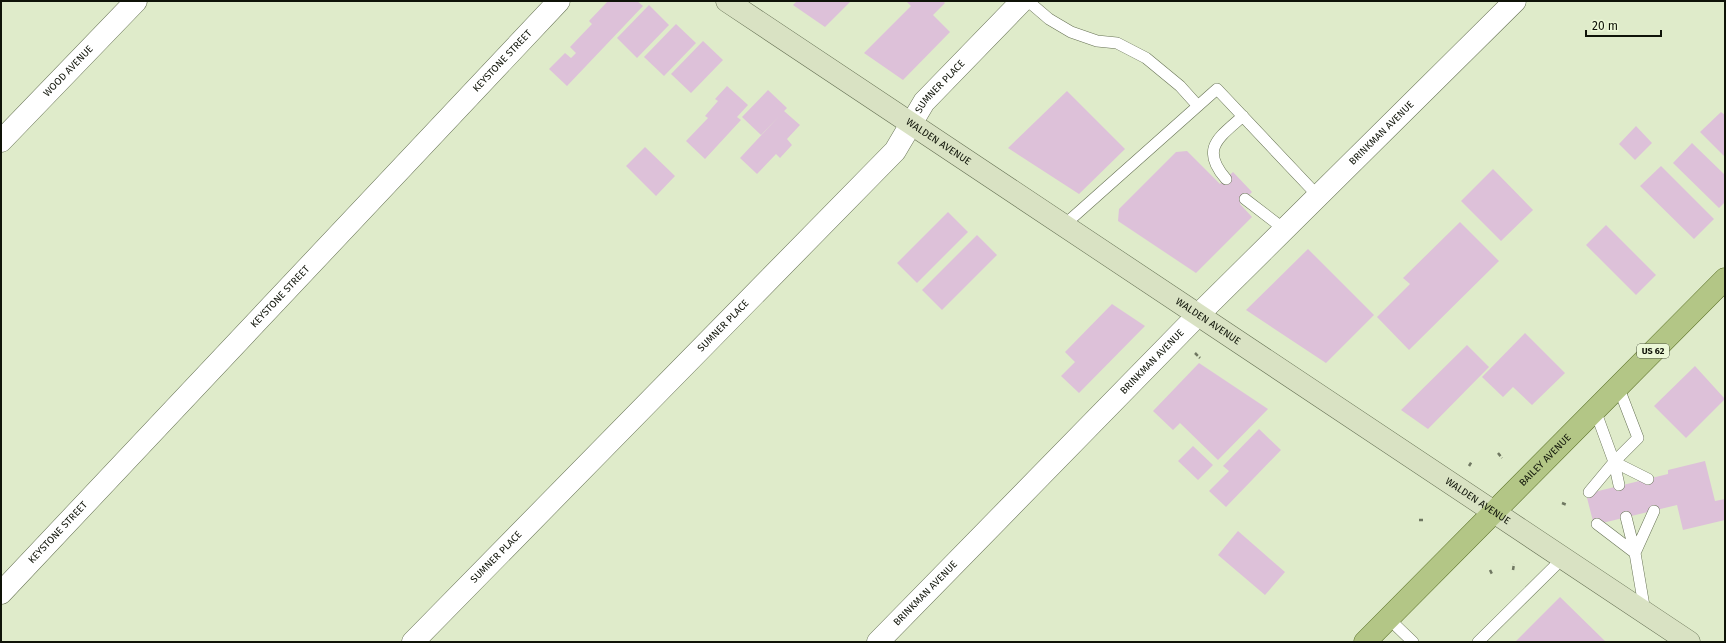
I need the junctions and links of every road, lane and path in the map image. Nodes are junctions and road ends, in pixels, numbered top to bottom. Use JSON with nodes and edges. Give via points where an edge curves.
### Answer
{"nodes":[{"id":1,"x":136,"y":1,"type":"edge"},
{"id":2,"x":559,"y":1,"type":"edge"},
{"id":3,"x":727,"y":1,"type":"edge"},
{"id":4,"x":1022,"y":1,"type":"edge"},
{"id":5,"x":1028,"y":1,"type":"edge"},
{"id":6,"x":1515,"y":1,"type":"edge"},
{"id":7,"x":1198,"y":106,"type":"junction"},
{"id":8,"x":1243,"y":116,"type":"junction"},
{"id":9,"x":911,"y":124,"type":"junction"},
{"id":10,"x":1,"y":141,"type":"edge"},
{"id":11,"x":1226,"y":179,"type":"dead end"},
{"id":12,"x":1318,"y":196,"type":"junction"},
{"id":13,"x":1245,"y":199,"type":"dead end"},
{"id":14,"x":1063,"y":226,"type":"junction"},
{"id":15,"x":1284,"y":229,"type":"junction"},
{"id":16,"x":1725,"y":279,"type":"edge"},
{"id":17,"x":1198,"y":315,"type":"junction"},
{"id":18,"x":1194,"y":352,"type":"dead end"},
{"id":19,"x":1200,"y":358,"type":"dead end"},
{"id":20,"x":1618,"y":386,"type":"junction"},
{"id":21,"x":1594,"y":410,"type":"junction"},
{"id":22,"x":1498,"y":453,"type":"dead end"},
{"id":23,"x":1502,"y":458,"type":"dead end"},
{"id":24,"x":1472,"y":461,"type":"dead end"},
{"id":25,"x":1614,"y":462,"type":"junction"},
{"id":26,"x":1469,"y":466,"type":"dead end"},
{"id":27,"x":1648,"y":479,"type":"dead end"},
{"id":28,"x":1619,"y":485,"type":"dead end"},
{"id":29,"x":1589,"y":492,"type":"dead end"},
{"id":30,"x":1562,"y":503,"type":"dead end"},
{"id":31,"x":1567,"y":505,"type":"dead end"},
{"id":32,"x":1654,"y":511,"type":"dead end"},
{"id":33,"x":1494,"y":513,"type":"junction"},
{"id":34,"x":1626,"y":517,"type":"dead end"},
{"id":35,"x":1419,"y":520,"type":"dead end"},
{"id":36,"x":1424,"y":520,"type":"dead end"},
{"id":37,"x":1597,"y":524,"type":"dead end"},
{"id":38,"x":1635,"y":553,"type":"junction"},
{"id":39,"x":1562,"y":558,"type":"junction"},
{"id":40,"x":1514,"y":564,"type":"dead end"},
{"id":41,"x":1490,"y":570,"type":"dead end"},
{"id":42,"x":1513,"y":570,"type":"dead end"},
{"id":43,"x":1492,"y":574,"type":"dead end"},
{"id":44,"x":1,"y":593,"type":"edge"},
{"id":45,"x":1645,"y":613,"type":"junction"},
{"id":46,"x":1388,"y":618,"type":"junction"},
{"id":47,"x":413,"y":642,"type":"edge"},
{"id":48,"x":878,"y":642,"type":"edge"},
{"id":49,"x":1365,"y":642,"type":"edge"},
{"id":50,"x":1413,"y":642,"type":"edge"},
{"id":51,"x":1478,"y":642,"type":"edge"},
{"id":52,"x":1690,"y":642,"type":"edge"}],
"edges":[{"from":1,"to":10,"type":"street","name":"WOOD AVENUE"},
{"from":2,"to":44,"type":"street","name":"KEYSTONE STREET"},
{"from":3,"to":9,"type":"main road","name":"WALDEN AVENUE"},
{"from":4,"to":9,"type":"street","name":"SUMNER PLACE","via":[[924,102]]},
{"from":5,"to":7,"type":"lane","via":[[1048,19],[1071,32],[1097,41],[1117,43],[1146,58],[1180,86]]},
{"from":6,"to":12,"type":"street","name":"BRINKMAN AVENUE"},
{"from":7,"to":8,"type":"lane","via":[[1217,89]]},
{"from":7,"to":14,"type":"lane"},
{"from":8,"to":11,"type":"lane","via":[[1217,140],[1213,153],[1214,163]]},
{"from":8,"to":12,"type":"lane"},
{"from":9,"to":14,"type":"main road","name":"WALDEN AVENUE"},
{"from":9,"to":47,"type":"street","name":"SUMNER PLACE","via":[[895,151]]},
{"from":12,"to":15,"type":"street","name":"BRINKMAN AVENUE"},
{"from":13,"to":15,"type":"lane"},
{"from":14,"to":17,"type":"main road","name":"WALDEN AVENUE"},
{"from":15,"to":17,"type":"street","name":"BRINKMAN AVENUE"},
{"from":16,"to":20,"type":"main road","name":"BAILEY AVENUE","number":"US 62"},
{"from":17,"to":33,"type":"main road","name":"WALDEN AVENUE"},
{"from":17,"to":48,"type":"street","name":"BRINKMAN AVENUE"},
{"from":18,"to":19,"type":"path"},
{"from":20,"to":21,"type":"main road","name":"BAILEY AVENUE","number":"US 62"},
{"from":20,"to":25,"type":"lane","via":[[1638,438]]},
{"from":21,"to":25,"type":"lane"},
{"from":21,"to":33,"type":"main road","name":"BAILEY AVENUE","number":"US 62"},
{"from":22,"to":23,"type":"path"},
{"from":24,"to":26,"type":"path"},
{"from":25,"to":27,"type":"lane"},
{"from":25,"to":28,"type":"lane"},
{"from":25,"to":29,"type":"lane"},
{"from":30,"to":31,"type":"path"},
{"from":32,"to":38,"type":"lane"},
{"from":33,"to":39,"type":"main road","name":"WALDEN AVENUE"},
{"from":33,"to":46,"type":"main road","name":"BAILEY AVENUE","number":"US 62"},
{"from":34,"to":38,"type":"lane"},
{"from":35,"to":36,"type":"path"},
{"from":37,"to":38,"type":"lane"},
{"from":38,"to":45,"type":"lane"},
{"from":39,"to":45,"type":"main road","name":"WALDEN AVENUE"},
{"from":39,"to":51,"type":"lane"},
{"from":40,"to":42,"type":"path"},
{"from":41,"to":43,"type":"path"},
{"from":45,"to":52,"type":"main road","name":"WALDEN AVENUE"},
{"from":46,"to":49,"type":"main road","name":"BAILEY AVENUE","number":"US 62"},
{"from":46,"to":50,"type":"lane"}]}
